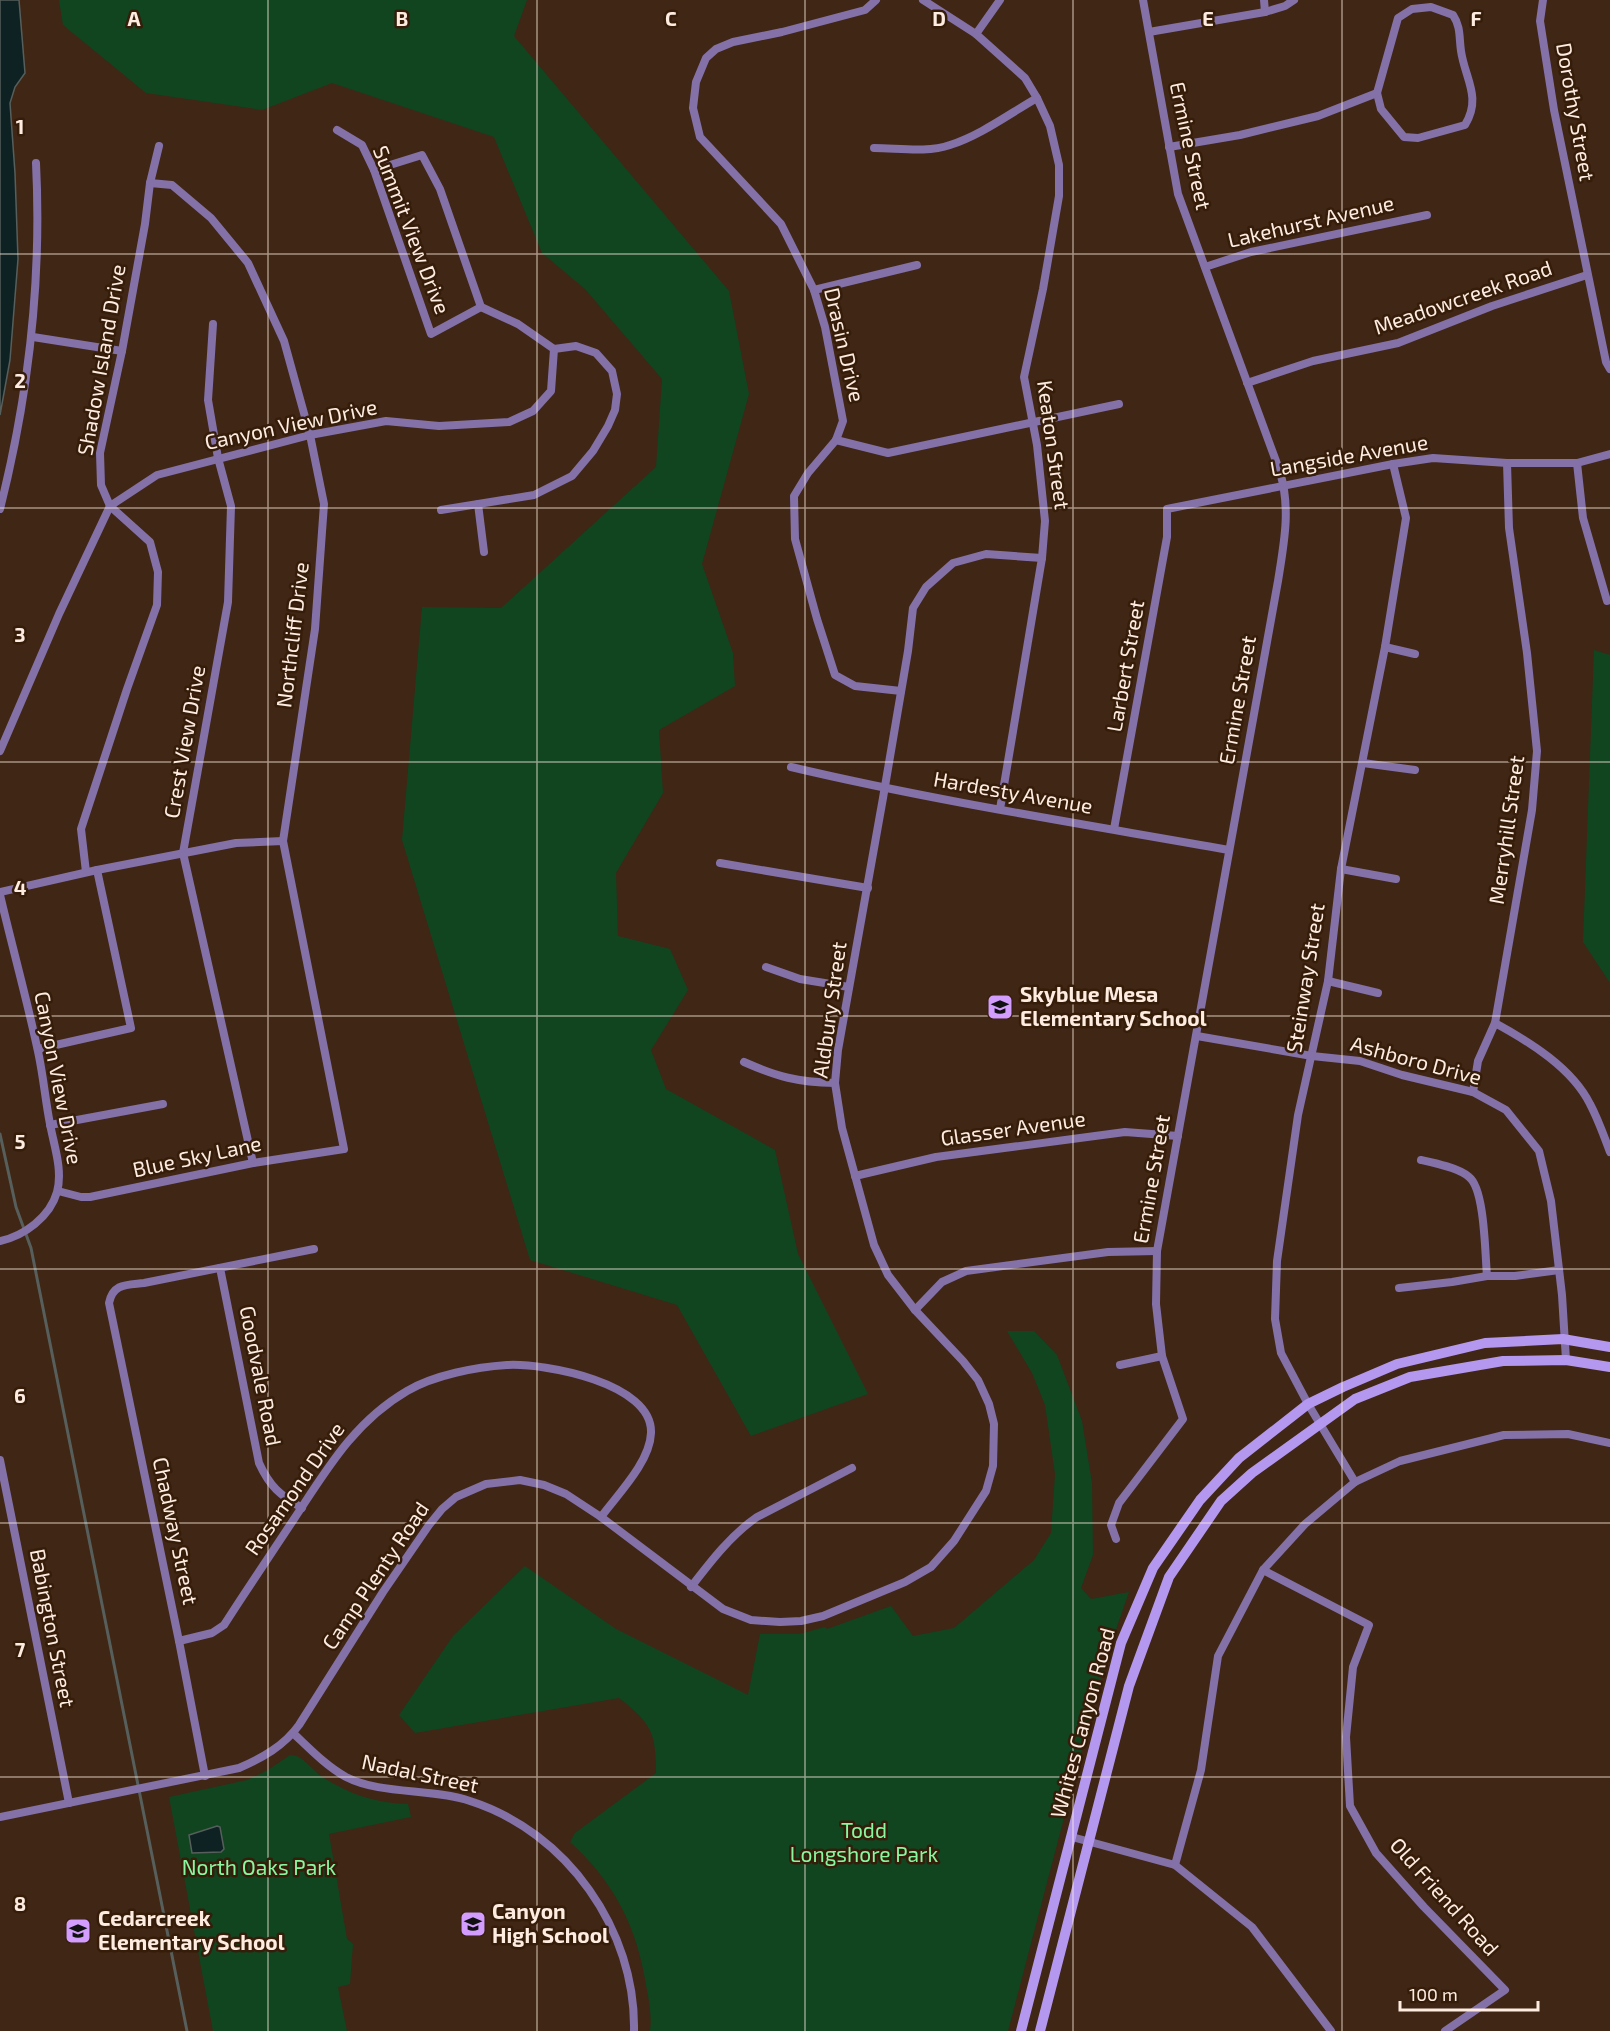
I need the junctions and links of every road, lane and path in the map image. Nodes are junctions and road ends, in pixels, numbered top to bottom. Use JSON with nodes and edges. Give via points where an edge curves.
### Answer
{"nodes":[{"id":1,"x":876,"y":0,"type":"edge"},
{"id":2,"x":923,"y":0,"type":"edge"},
{"id":3,"x":1000,"y":0,"type":"edge"},
{"id":4,"x":1143,"y":0,"type":"edge"},
{"id":5,"x":1264,"y":0,"type":"edge"},
{"id":6,"x":1293,"y":0,"type":"edge"},
{"id":7,"x":1543,"y":0,"type":"edge"},
{"id":8,"x":1265,"y":12,"type":"junction"},
{"id":9,"x":1149,"y":32,"type":"junction"},
{"id":10,"x":976,"y":34,"type":"junction"},
{"id":11,"x":1377,"y":93,"type":"junction"},
{"id":12,"x":1037,"y":98,"type":"junction"},
{"id":13,"x":337,"y":130,"type":"dead end"},
{"id":14,"x":159,"y":146,"type":"dead end"},
{"id":15,"x":1169,"y":147,"type":"junction"},
{"id":16,"x":874,"y":148,"type":"dead end"},
{"id":17,"x":36,"y":163,"type":"dead end"},
{"id":18,"x":374,"y":170,"type":"junction"},
{"id":19,"x":150,"y":183,"type":"junction"},
{"id":20,"x":1427,"y":215,"type":"dead end"},
{"id":21,"x":917,"y":265,"type":"dead end"},
{"id":22,"x":1204,"y":267,"type":"junction"},
{"id":23,"x":1587,"y":275,"type":"junction"},
{"id":24,"x":814,"y":290,"type":"junction"},
{"id":25,"x":482,"y":307,"type":"junction"},
{"id":26,"x":213,"y":324,"type":"dead end"},
{"id":27,"x":33,"y":337,"type":"junction"},
{"id":28,"x":554,"y":349,"type":"junction"},
{"id":29,"x":122,"y":351,"type":"junction"},
{"id":30,"x":1610,"y":369,"type":"edge"},
{"id":31,"x":1247,"y":383,"type":"junction"},
{"id":32,"x":1119,"y":404,"type":"dead end"},
{"id":33,"x":1032,"y":423,"type":"junction"},
{"id":34,"x":310,"y":435,"type":"junction"},
{"id":35,"x":836,"y":440,"type":"junction"},
{"id":36,"x":1610,"y":454,"type":"edge"},
{"id":37,"x":218,"y":458,"type":"junction"},
{"id":38,"x":1507,"y":463,"type":"junction"},
{"id":39,"x":1577,"y":463,"type":"junction"},
{"id":40,"x":1394,"y":464,"type":"junction"},
{"id":41,"x":1284,"y":486,"type":"junction"},
{"id":42,"x":478,"y":504,"type":"junction"},
{"id":43,"x":110,"y":506,"type":"junction"},
{"id":44,"x":0,"y":509,"type":"edge"},
{"id":45,"x":1167,"y":509,"type":"joint"},
{"id":46,"x":441,"y":510,"type":"dead end"},
{"id":47,"x":484,"y":552,"type":"dead end"},
{"id":48,"x":1042,"y":558,"type":"junction"},
{"id":49,"x":1607,"y":601,"type":"dead end"},
{"id":50,"x":1385,"y":647,"type":"junction"},
{"id":51,"x":1415,"y":654,"type":"dead end"},
{"id":52,"x":901,"y":691,"type":"junction"},
{"id":53,"x":0,"y":751,"type":"edge"},
{"id":54,"x":1363,"y":763,"type":"junction"},
{"id":55,"x":791,"y":766,"type":"dead end"},
{"id":56,"x":1415,"y":770,"type":"dead end"},
{"id":57,"x":885,"y":788,"type":"junction"},
{"id":58,"x":1000,"y":809,"type":"junction"},
{"id":59,"x":1114,"y":829,"type":"junction"},
{"id":60,"x":283,"y":841,"type":"junction"},
{"id":61,"x":1229,"y":850,"type":"junction"},
{"id":62,"x":183,"y":853,"type":"junction"},
{"id":63,"x":720,"y":863,"type":"dead end"},
{"id":64,"x":1341,"y":869,"type":"junction"},
{"id":65,"x":97,"y":870,"type":"junction"},
{"id":66,"x":87,"y":872,"type":"junction"},
{"id":67,"x":1396,"y":879,"type":"dead end"},
{"id":68,"x":868,"y":888,"type":"junction"},
{"id":69,"x":0,"y":894,"type":"edge"},
{"id":70,"x":766,"y":967,"type":"dead end"},
{"id":71,"x":1328,"y":981,"type":"junction"},
{"id":72,"x":849,"y":987,"type":"junction"},
{"id":73,"x":1378,"y":993,"type":"dead end"},
{"id":74,"x":1495,"y":1023,"type":"junction"},
{"id":75,"x":1197,"y":1036,"type":"junction"},
{"id":76,"x":38,"y":1049,"type":"junction"},
{"id":77,"x":1312,"y":1056,"type":"junction"},
{"id":78,"x":744,"y":1062,"type":"dead end"},
{"id":79,"x":835,"y":1083,"type":"junction"},
{"id":80,"x":1473,"y":1092,"type":"junction"},
{"id":81,"x":162,"y":1104,"type":"dead end"},
{"id":82,"x":50,"y":1125,"type":"junction"},
{"id":83,"x":1178,"y":1136,"type":"junction"},
{"id":84,"x":344,"y":1149,"type":"joint"},
{"id":85,"x":1610,"y":1152,"type":"edge"},
{"id":86,"x":1421,"y":1160,"type":"dead end"},
{"id":87,"x":253,"y":1163,"type":"junction"},
{"id":88,"x":855,"y":1176,"type":"junction"},
{"id":89,"x":58,"y":1191,"type":"junction"},
{"id":90,"x":0,"y":1241,"type":"edge"},
{"id":91,"x":314,"y":1249,"type":"dead end"},
{"id":92,"x":1157,"y":1251,"type":"junction"},
{"id":93,"x":220,"y":1269,"type":"junction"},
{"id":94,"x":1559,"y":1270,"type":"junction"},
{"id":95,"x":1487,"y":1276,"type":"junction"},
{"id":96,"x":1399,"y":1288,"type":"dead end"},
{"id":97,"x":915,"y":1310,"type":"junction"},
{"id":98,"x":1563,"y":1339,"type":"junction"},
{"id":99,"x":1610,"y":1347,"type":"edge"},
{"id":100,"x":1162,"y":1356,"type":"junction"},
{"id":101,"x":1566,"y":1360,"type":"junction"},
{"id":102,"x":1120,"y":1365,"type":"dead end"},
{"id":103,"x":1610,"y":1367,"type":"edge"},
{"id":104,"x":1308,"y":1404,"type":"junction"},
{"id":105,"x":1319,"y":1423,"type":"junction"},
{"id":106,"x":1610,"y":1443,"type":"edge"},
{"id":107,"x":0,"y":1460,"type":"edge"},
{"id":108,"x":852,"y":1468,"type":"dead end"},
{"id":109,"x":1355,"y":1482,"type":"junction"},
{"id":110,"x":302,"y":1508,"type":"junction"},
{"id":111,"x":601,"y":1517,"type":"junction"},
{"id":112,"x":968,"y":1522,"type":"joint"},
{"id":113,"x":1116,"y":1539,"type":"dead end"},
{"id":114,"x":1263,"y":1570,"type":"junction"},
{"id":115,"x":691,"y":1587,"type":"junction"},
{"id":116,"x":179,"y":1641,"type":"junction"},
{"id":117,"x":293,"y":1733,"type":"junction"},
{"id":118,"x":205,"y":1776,"type":"junction"},
{"id":119,"x":69,"y":1803,"type":"junction"},
{"id":120,"x":0,"y":1817,"type":"edge"},
{"id":121,"x":1072,"y":1837,"type":"junction"},
{"id":122,"x":1089,"y":1842,"type":"junction"},
{"id":123,"x":1175,"y":1865,"type":"junction"},
{"id":124,"x":634,"y":2031,"type":"edge"},
{"id":125,"x":1021,"y":2031,"type":"edge"},
{"id":126,"x":1040,"y":2031,"type":"edge"},
{"id":127,"x":1331,"y":2031,"type":"edge"},
{"id":128,"x":1445,"y":2031,"type":"edge"}],
"edges":[{"from":1,"to":24,"type":"street","name":"Drasin Drive","via":[[865,10],[716,49],[706,58],[696,82],[693,108],[700,137],[781,224]]},
{"from":2,"to":10,"type":"street","name":"Keaton Street"},
{"from":3,"to":10,"type":"street"},
{"from":4,"to":9,"type":"street","name":"Ermine Street"},
{"from":5,"to":8,"type":"street"},
{"from":6,"to":8,"type":"street"},
{"from":7,"to":23,"type":"street","name":"Dorothy Street","via":[[1540,21],[1554,110]]},
{"from":8,"to":9,"type":"street"},
{"from":9,"to":15,"type":"street","name":"Ermine Street"},
{"from":10,"to":12,"type":"street","name":"Keaton Street","via":[[1012,65]]},
{"from":11,"to":11,"type":"street","via":[[1398,18],[1412,9],[1431,7],[1453,15],[1459,24],[1461,52],[1473,95],[1465,125],[1418,138],[1404,137],[1381,109]]},
{"from":11,"to":15,"type":"street","via":[[1318,116]]},
{"from":12,"to":16,"type":"street","via":[[949,146]]},
{"from":12,"to":33,"type":"street","name":"Keaton Street","via":[[1050,126],[1059,165],[1059,196],[1024,377]]},
{"from":13,"to":18,"type":"street","name":"Summit View Drive","via":[[362,145]]},
{"from":14,"to":19,"type":"street","name":"Shadow Island Drive"},
{"from":15,"to":22,"type":"street","name":"Ermine Street","via":[[1178,194]]},
{"from":17,"to":27,"type":"street","via":[[38,254]]},
{"from":18,"to":25,"type":"street","via":[[422,155],[440,189]]},
{"from":18,"to":25,"type":"street","name":"Summit View Drive","via":[[431,334]]},
{"from":19,"to":29,"type":"street","name":"Shadow Island Drive"},
{"from":19,"to":34,"type":"street","name":"Northcliff Drive","via":[[172,185],[211,218],[248,263],[284,341]]},
{"from":20,"to":22,"type":"street","name":"Lakehurst Avenue","via":[[1251,252]]},
{"from":21,"to":24,"type":"street"},
{"from":22,"to":31,"type":"street","name":"Ermine Street"},
{"from":23,"to":30,"type":"street","name":"Dorothy Street"},
{"from":23,"to":31,"type":"street","name":"Meadowcreek Road","via":[[1398,343],[1312,361]]},
{"from":24,"to":35,"type":"street","name":"Drasin Drive","via":[[843,422]]},
{"from":25,"to":28,"type":"street","via":[[518,324]]},
{"from":26,"to":37,"type":"street","name":"Crest View Drive","via":[[208,400]]},
{"from":27,"to":29,"type":"street"},
{"from":27,"to":44,"type":"street","via":[[12,464]]},
{"from":28,"to":34,"type":"street","name":"Canyon View Drive","via":[[551,391],[533,411],[509,422],[439,426],[386,421]]},
{"from":28,"to":42,"type":"street","via":[[576,346],[596,353],[612,371],[617,394],[608,426],[572,476],[534,495]]},
{"from":29,"to":43,"type":"street","name":"Shadow Island Drive","via":[[100,453],[101,485]]},
{"from":31,"to":41,"type":"street","name":"Ermine Street"},
{"from":32,"to":33,"type":"street"},
{"from":33,"to":35,"type":"street","via":[[888,453]]},
{"from":33,"to":48,"type":"street","name":"Keaton Street","via":[[1045,521]]},
{"from":34,"to":37,"type":"street","name":"Canyon View Drive"},
{"from":34,"to":60,"type":"street","name":"Northcliff Drive","via":[[324,504],[315,630]]},
{"from":35,"to":52,"type":"street","via":[[794,495],[795,539],[835,675],[855,686]]},
{"from":36,"to":39,"type":"street","name":"Langside Avenue"},
{"from":37,"to":43,"type":"street","name":"Canyon View Drive","via":[[157,475]]},
{"from":37,"to":62,"type":"street","name":"Crest View Drive","via":[[231,506],[228,602]]},
{"from":38,"to":39,"type":"street","name":"Langside Avenue"},
{"from":38,"to":40,"type":"street","name":"Langside Avenue","via":[[1433,458]]},
{"from":38,"to":74,"type":"street","name":"Merryhill Street","via":[[1509,528],[1538,751],[1532,810]]},
{"from":39,"to":49,"type":"street","via":[[1583,518]]},
{"from":40,"to":41,"type":"street","name":"Langside Avenue"},
{"from":40,"to":50,"type":"street","name":"Steinway Street","via":[[1406,518]]},
{"from":41,"to":45,"type":"street","name":"Langside Avenue"},
{"from":41,"to":61,"type":"street","name":"Ermine Street","via":[[1285,534],[1278,581]]},
{"from":42,"to":46,"type":"street"},
{"from":42,"to":47,"type":"street"},
{"from":43,"to":53,"type":"street"},
{"from":43,"to":66,"type":"street","name":"Shadow Island Drive","via":[[150,542],[158,572],[157,605],[81,829]]},
{"from":45,"to":59,"type":"street","name":"Larbert Street","via":[[1167,537]]},
{"from":48,"to":52,"type":"street","name":"Aldbury Street","via":[[987,554],[953,563],[926,587],[913,608]]},
{"from":48,"to":58,"type":"street","name":"Keaton Street"},
{"from":50,"to":51,"type":"street"},
{"from":50,"to":54,"type":"street","name":"Steinway Street"},
{"from":52,"to":57,"type":"street","name":"Aldbury Street"},
{"from":54,"to":56,"type":"street"},
{"from":54,"to":64,"type":"street","name":"Steinway Street"},
{"from":55,"to":57,"type":"street","name":"Hardesty Avenue"},
{"from":57,"to":58,"type":"street","name":"Hardesty Avenue"},
{"from":57,"to":68,"type":"street","name":"Aldbury Street"},
{"from":58,"to":59,"type":"street","name":"Hardesty Avenue"},
{"from":59,"to":61,"type":"street","name":"Hardesty Avenue"},
{"from":60,"to":62,"type":"street","via":[[236,843]]},
{"from":60,"to":84,"type":"street","name":"Northcliff Drive"},
{"from":61,"to":75,"type":"street","name":"Ermine Street"},
{"from":62,"to":65,"type":"street"},
{"from":62,"to":87,"type":"street","name":"Crest View Drive"},
{"from":63,"to":68,"type":"street"},
{"from":64,"to":67,"type":"street"},
{"from":64,"to":71,"type":"street","name":"Steinway Street"},
{"from":65,"to":66,"type":"street"},
{"from":65,"to":76,"type":"street","via":[[131,1029]]},
{"from":66,"to":69,"type":"street"},
{"from":68,"to":72,"type":"street","name":"Aldbury Street"},
{"from":69,"to":76,"type":"street","name":"Canyon View Drive"},
{"from":70,"to":72,"type":"street","via":[[800,979]]},
{"from":71,"to":73,"type":"street"},
{"from":71,"to":77,"type":"street","name":"Steinway Street"},
{"from":72,"to":79,"type":"street","name":"Aldbury Street"},
{"from":74,"to":80,"type":"street","name":"Merryhill Street","via":[[1478,1061]]},
{"from":74,"to":85,"type":"street","via":[[1525,1039],[1562,1067],[1590,1102]]},
{"from":75,"to":77,"type":"street","name":"Ashboro Drive"},
{"from":75,"to":83,"type":"street","name":"Ermine Street"},
{"from":76,"to":82,"type":"street","name":"Canyon View Drive"},
{"from":77,"to":80,"type":"street","name":"Ashboro Drive","via":[[1360,1061]]},
{"from":77,"to":104,"type":"street","name":"Steinway Street","via":[[1282,1214],[1275,1319],[1281,1353]]},
{"from":78,"to":79,"type":"street","via":[[796,1081]]},
{"from":79,"to":88,"type":"street","name":"Aldbury Street"},
{"from":80,"to":94,"type":"street","name":"Ashboro Drive","via":[[1506,1110],[1539,1151],[1551,1201]]},
{"from":81,"to":82,"type":"street"},
{"from":82,"to":89,"type":"street","name":"Canyon View Drive","via":[[58,1162]]},
{"from":83,"to":88,"type":"street","name":"Glasser Avenue","via":[[1125,1132],[936,1157]]},
{"from":83,"to":92,"type":"street","name":"Ermine Street"},
{"from":84,"to":87,"type":"street","name":"Blue Sky Lane"},
{"from":86,"to":95,"type":"street","via":[[1470,1177],[1480,1195]]},
{"from":87,"to":89,"type":"street","name":"Blue Sky Lane","via":[[90,1197]]},
{"from":88,"to":97,"type":"street","name":"Aldbury Street","via":[[874,1245],[888,1275]]},
{"from":89,"to":90,"type":"street","name":"Canyon View Drive","via":[[43,1217],[17,1235]]},
{"from":91,"to":93,"type":"street"},
{"from":92,"to":97,"type":"street","via":[[1108,1252],[966,1271],[942,1282]]},
{"from":92,"to":100,"type":"street","name":"Ermine Street","via":[[1156,1304]]},
{"from":93,"to":110,"type":"street","name":"Goodvale Road","via":[[259,1464],[268,1482]]},
{"from":93,"to":116,"type":"street","name":"Chadway Street","via":[[118,1287],[109,1304]]},
{"from":94,"to":95,"type":"street"},
{"from":94,"to":98,"type":"street","name":"Ashboro Drive"},
{"from":95,"to":96,"type":"street"},
{"from":97,"to":112,"type":"street","name":"Aldbury Street","via":[[978,1380],[989,1404],[994,1424],[993,1466],[986,1491]]},
{"from":98,"to":99,"type":"main road","name":"Whites Canyon Road"},
{"from":98,"to":101,"type":"street","name":"Ashboro Drive"},
{"from":98,"to":104,"type":"main road","name":"Whites Canyon Road","via":[[1485,1343],[1397,1365]]},
{"from":100,"to":102,"type":"street"},
{"from":100,"to":113,"type":"street","name":"Ermine Street","via":[[1183,1419],[1119,1503],[1111,1525]]},
{"from":101,"to":103,"type":"main road","name":"Whites Canyon Road"},
{"from":101,"to":105,"type":"main road","name":"Whites Canyon Road","via":[[1503,1362],[1410,1377],[1355,1399]]},
{"from":104,"to":105,"type":"street","name":"Steinway Street"},
{"from":104,"to":121,"type":"main road","name":"Whites Canyon Road","via":[[1239,1458],[1200,1500],[1153,1568],[1121,1643]]},
{"from":105,"to":109,"type":"street","name":"Steinway Street"},
{"from":105,"to":122,"type":"main road","name":"Whites Canyon Road","via":[[1221,1501],[1169,1577],[1129,1686]]},
{"from":106,"to":109,"type":"street","via":[[1568,1434],[1504,1435],[1400,1461]]},
{"from":107,"to":119,"type":"street","name":"Babington Street"},
{"from":108,"to":115,"type":"street","via":[[744,1526]]},
{"from":109,"to":114,"type":"street","via":[[1305,1524]]},
{"from":110,"to":111,"type":"street","name":"Rosamond Drive","via":[[347,1441],[374,1414],[408,1390],[475,1369],[544,1366],[621,1391],[647,1414],[652,1430],[650,1448]]},
{"from":110,"to":116,"type":"street","name":"Rosamond Drive","via":[[224,1624],[212,1632]]},
{"from":111,"to":115,"type":"street","name":"Camp Plenty Road"},
{"from":111,"to":117,"type":"street","name":"Camp Plenty Road","via":[[566,1494],[520,1480],[486,1484],[456,1497],[429,1525]]},
{"from":112,"to":115,"type":"street","name":"Camp Plenty Road","via":[[931,1567],[823,1616],[801,1621],[751,1620],[723,1609]]},
{"from":114,"to":123,"type":"street","via":[[1218,1656],[1201,1770]]},
{"from":114,"to":128,"type":"street","name":"Old Friend Road","via":[[1369,1625],[1353,1667],[1346,1737],[1350,1806],[1376,1853],[1505,1990]]},
{"from":116,"to":118,"type":"street","name":"Chadway Street"},
{"from":117,"to":118,"type":"street","name":"Camp Plenty Road","via":[[261,1759]]},
{"from":117,"to":124,"type":"street","name":"Nadal Street","via":[[345,1776],[367,1785],[471,1801],[536,1834],[582,1880],[604,1912],[624,1961]]},
{"from":118,"to":119,"type":"street","name":"Camp Plenty Road"},
{"from":119,"to":120,"type":"street","name":"Camp Plenty Road"},
{"from":121,"to":122,"type":"street"},
{"from":121,"to":125,"type":"main road","name":"Whites Canyon Road"},
{"from":122,"to":123,"type":"street"},
{"from":122,"to":126,"type":"main road","name":"Whites Canyon Road"},
{"from":123,"to":127,"type":"street","via":[[1252,1927]]}]}
